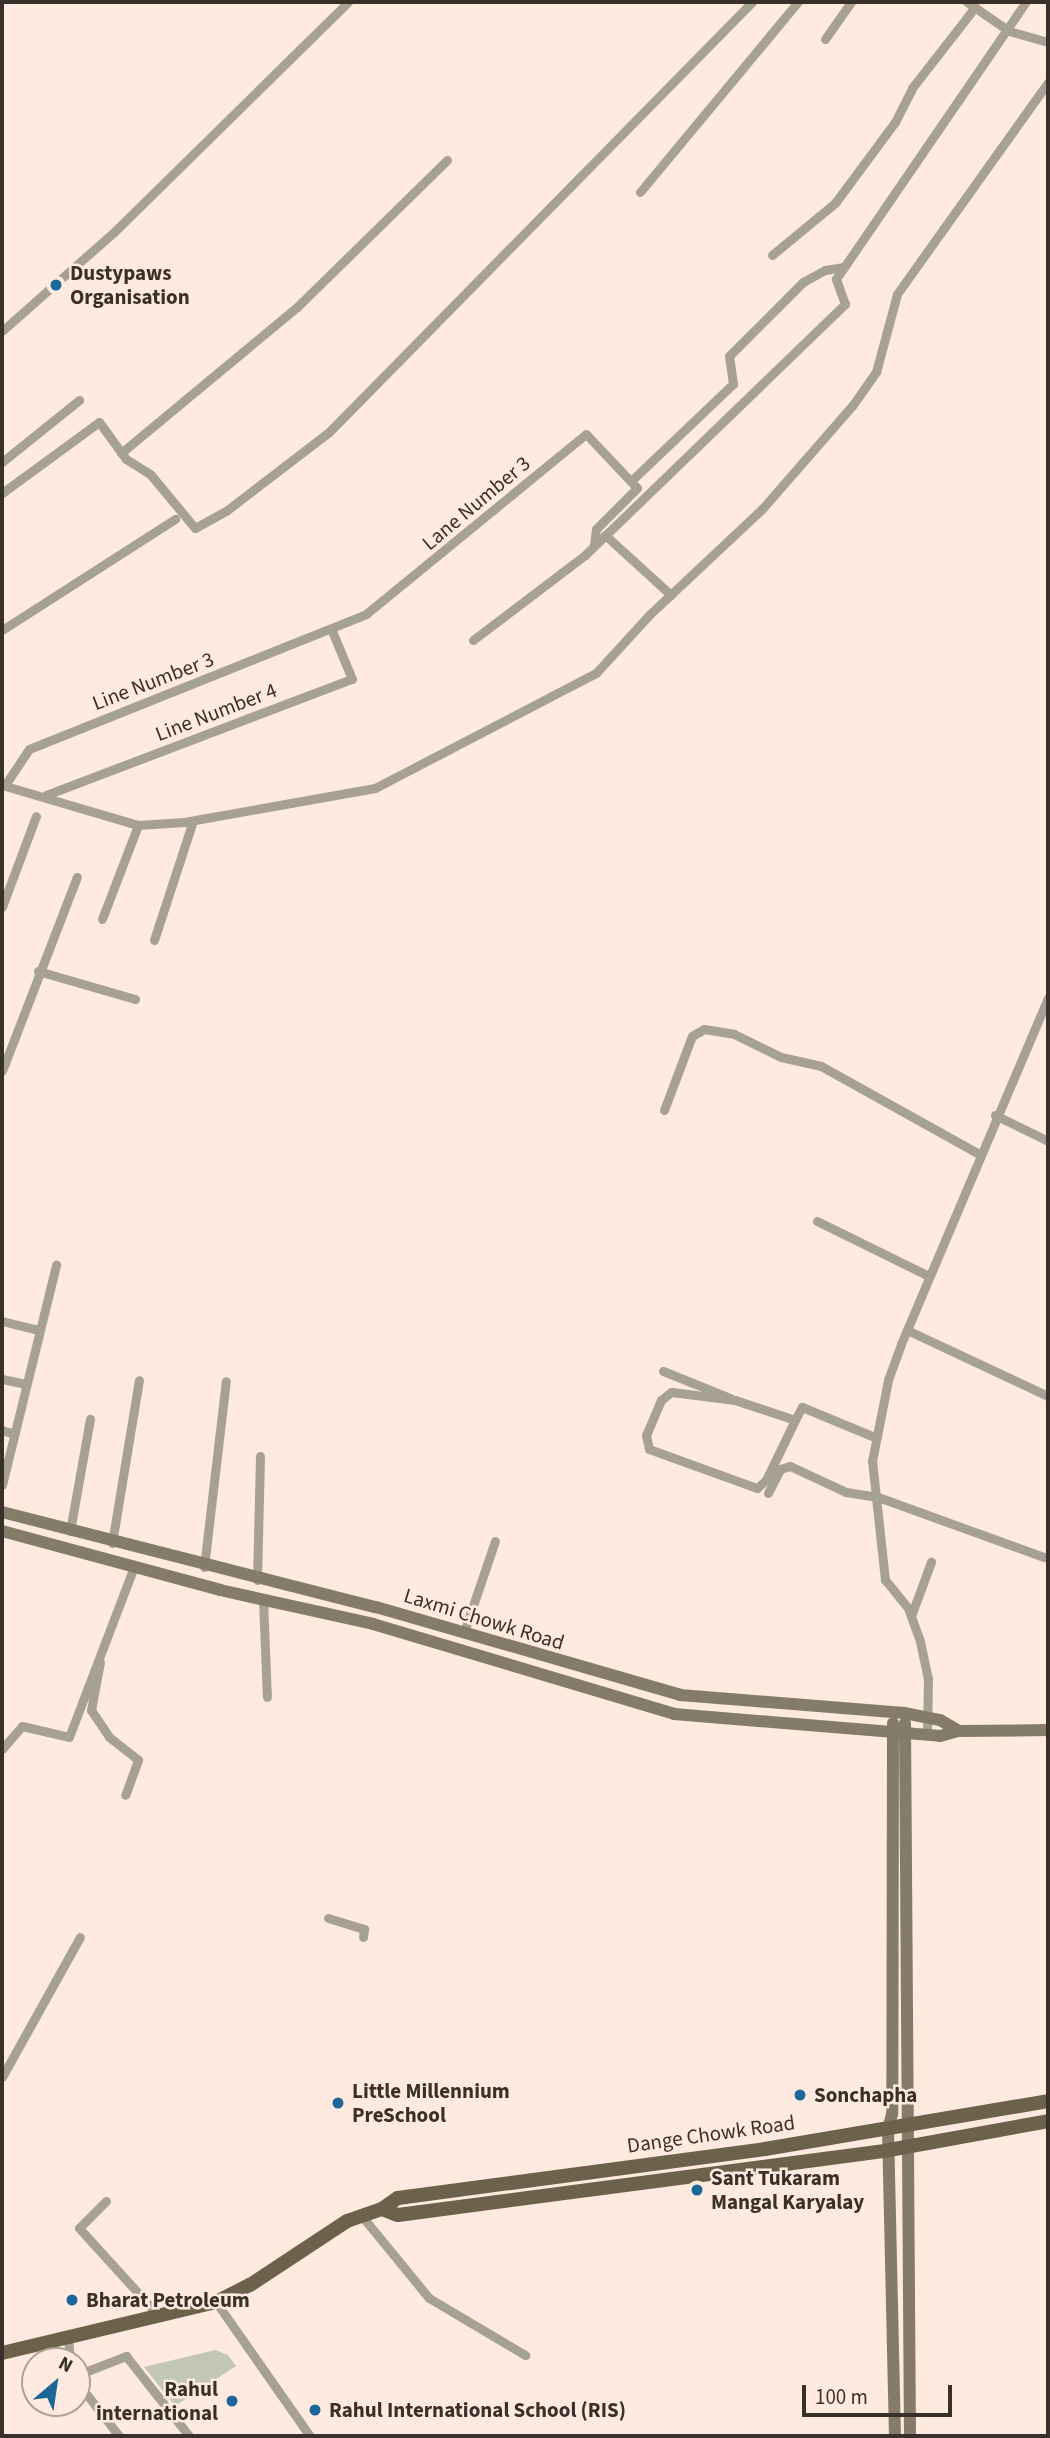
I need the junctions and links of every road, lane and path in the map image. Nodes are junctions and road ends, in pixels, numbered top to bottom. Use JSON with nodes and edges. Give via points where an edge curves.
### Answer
{"nodes":[{"id":1,"x":348,"y":2,"type":"edge"},
{"id":2,"x":752,"y":2,"type":"edge"},
{"id":3,"x":798,"y":2,"type":"edge"},
{"id":4,"x":851,"y":2,"type":"edge"},
{"id":5,"x":1026,"y":2,"type":"edge"},
{"id":6,"x":971,"y":4,"type":"edge"},
{"id":7,"x":1009,"y":31,"type":"junction"},
{"id":8,"x":825,"y":39,"type":"dead end"},
{"id":9,"x":1048,"y":42,"type":"edge"},
{"id":10,"x":1048,"y":82,"type":"edge"},
{"id":11,"x":447,"y":160,"type":"dead end"},
{"id":12,"x":640,"y":192,"type":"dead end"},
{"id":13,"x":772,"y":255,"type":"dead end"},
{"id":14,"x":844,"y":267,"type":"junction"},
{"id":15,"x":2,"y":331,"type":"edge"},
{"id":16,"x":79,"y":400,"type":"dead end"},
{"id":17,"x":121,"y":453,"type":"junction"},
{"id":18,"x":2,"y":462,"type":"edge"},
{"id":19,"x":631,"y":481,"type":"junction"},
{"id":20,"x":2,"y":493,"type":"edge"},
{"id":21,"x":175,"y":519,"type":"dead end"},
{"id":22,"x":605,"y":535,"type":"junction"},
{"id":23,"x":594,"y":546,"type":"junction"},
{"id":24,"x":671,"y":594,"type":"junction"},
{"id":25,"x":2,"y":630,"type":"edge"},
{"id":26,"x":332,"y":631,"type":"junction"},
{"id":27,"x":473,"y":640,"type":"dead end"},
{"id":28,"x":4,"y":785,"type":"edge"},
{"id":29,"x":44,"y":795,"type":"junction"},
{"id":30,"x":36,"y":816,"type":"dead end"},
{"id":31,"x":193,"y":821,"type":"junction"},
{"id":32,"x":138,"y":825,"type":"junction"},
{"id":33,"x":77,"y":877,"type":"dead end"},
{"id":34,"x":2,"y":907,"type":"edge"},
{"id":35,"x":102,"y":919,"type":"dead end"},
{"id":36,"x":154,"y":940,"type":"dead end"},
{"id":37,"x":38,"y":971,"type":"junction"},
{"id":38,"x":1048,"y":998,"type":"edge"},
{"id":39,"x":135,"y":999,"type":"dead end"},
{"id":40,"x":1045,"y":1014,"type":"edge"},
{"id":41,"x":2,"y":1071,"type":"edge"},
{"id":42,"x":664,"y":1110,"type":"dead end"},
{"id":43,"x":995,"y":1115,"type":"junction"},
{"id":44,"x":1048,"y":1141,"type":"edge"},
{"id":45,"x":979,"y":1154,"type":"junction"},
{"id":46,"x":817,"y":1221,"type":"dead end"},
{"id":47,"x":57,"y":1265,"type":"dead end"},
{"id":48,"x":929,"y":1276,"type":"junction"},
{"id":49,"x":2,"y":1321,"type":"edge"},
{"id":50,"x":38,"y":1330,"type":"junction"},
{"id":51,"x":907,"y":1330,"type":"junction"},
{"id":52,"x":663,"y":1371,"type":"dead end"},
{"id":53,"x":2,"y":1379,"type":"edge"},
{"id":54,"x":139,"y":1380,"type":"dead end"},
{"id":55,"x":226,"y":1381,"type":"dead end"},
{"id":56,"x":26,"y":1384,"type":"junction"},
{"id":57,"x":1048,"y":1396,"type":"edge"},
{"id":58,"x":735,"y":1401,"type":"junction"},
{"id":59,"x":90,"y":1419,"type":"dead end"},
{"id":60,"x":795,"y":1420,"type":"junction"},
{"id":61,"x":2,"y":1430,"type":"edge"},
{"id":62,"x":14,"y":1434,"type":"junction"},
{"id":63,"x":877,"y":1438,"type":"junction"},
{"id":64,"x":260,"y":1456,"type":"dead end"},
{"id":65,"x":2,"y":1485,"type":"edge"},
{"id":66,"x":768,"y":1493,"type":"dead end"},
{"id":67,"x":878,"y":1497,"type":"junction"},
{"id":68,"x":2,"y":1512,"type":"edge"},
{"id":69,"x":2,"y":1531,"type":"edge"},
{"id":70,"x":70,"y":1531,"type":"junction"},
{"id":71,"x":495,"y":1541,"type":"dead end"},
{"id":72,"x":112,"y":1543,"type":"junction"},
{"id":73,"x":1044,"y":1557,"type":"dead end"},
{"id":74,"x":931,"y":1562,"type":"dead end"},
{"id":75,"x":134,"y":1567,"type":"junction"},
{"id":76,"x":204,"y":1567,"type":"junction"},
{"id":77,"x":243,"y":1576,"type":"junction"},
{"id":78,"x":257,"y":1580,"type":"junction"},
{"id":79,"x":238,"y":1594,"type":"junction"},
{"id":80,"x":263,"y":1599,"type":"junction"},
{"id":81,"x":911,"y":1616,"type":"junction"},
{"id":82,"x":464,"y":1632,"type":"junction"},
{"id":83,"x":100,"y":1662,"type":"junction"},
{"id":84,"x":267,"y":1697,"type":"dead end"},
{"id":85,"x":898,"y":1712,"type":"junction"},
{"id":86,"x":927,"y":1716,"type":"junction"},
{"id":87,"x":899,"y":1730,"type":"junction"},
{"id":88,"x":1048,"y":1730,"type":"edge"},
{"id":89,"x":958,"y":1731,"type":"junction"},
{"id":90,"x":927,"y":1735,"type":"junction"},
{"id":91,"x":2,"y":1749,"type":"edge"},
{"id":92,"x":125,"y":1795,"type":"dead end"},
{"id":93,"x":328,"y":1918,"type":"dead end"},
{"id":94,"x":80,"y":1937,"type":"dead end"},
{"id":95,"x":363,"y":1937,"type":"dead end"},
{"id":96,"x":2,"y":2077,"type":"edge"},
{"id":97,"x":1048,"y":2101,"type":"edge"},
{"id":98,"x":1048,"y":2121,"type":"edge"},
{"id":99,"x":907,"y":2126,"type":"junction"},
{"id":100,"x":888,"y":2129,"type":"junction"},
{"id":101,"x":907,"y":2146,"type":"junction"},
{"id":102,"x":889,"y":2150,"type":"junction"},
{"id":103,"x":580,"y":2174,"type":"junction"},
{"id":104,"x":584,"y":2189,"type":"junction"},
{"id":105,"x":106,"y":2201,"type":"dead end"},
{"id":106,"x":382,"y":2209,"type":"junction"},
{"id":107,"x":361,"y":2215,"type":"junction"},
{"id":108,"x":216,"y":2302,"type":"junction"},
{"id":109,"x":160,"y":2316,"type":"junction"},
{"id":110,"x":68,"y":2338,"type":"junction"},
{"id":111,"x":908,"y":2338,"type":"junction"},
{"id":112,"x":893,"y":2339,"type":"junction"},
{"id":113,"x":69,"y":2347,"type":"edge"},
{"id":114,"x":2,"y":2353,"type":"edge"},
{"id":115,"x":525,"y":2355,"type":"dead end"},
{"id":116,"x":91,"y":2370,"type":"edge"},
{"id":117,"x":91,"y":2400,"type":"edge"},
{"id":118,"x":119,"y":2436,"type":"edge"},
{"id":119,"x":189,"y":2436,"type":"edge"},
{"id":120,"x":310,"y":2436,"type":"edge"},
{"id":121,"x":895,"y":2436,"type":"edge"},
{"id":122,"x":910,"y":2436,"type":"edge"}],
"edges":[{"from":1,"to":15,"type":"street","via":[[124,223]]},
{"from":2,"to":17,"type":"street","via":[[329,432],[226,511],[195,528],[150,474]]},
{"from":3,"to":12,"type":"street"},
{"from":4,"to":8,"type":"street"},
{"from":5,"to":7,"type":"street"},
{"from":6,"to":7,"type":"street"},
{"from":6,"to":13,"type":"street","via":[[863,168],[835,203]]},
{"from":7,"to":9,"type":"street"},
{"from":7,"to":14,"type":"street"},
{"from":10,"to":24,"type":"street","via":[[897,294],[876,372],[852,406],[762,509]]},
{"from":11,"to":17,"type":"street","via":[[297,307]]},
{"from":14,"to":19,"type":"street","via":[[825,270],[803,282],[729,356],[733,384]]},
{"from":14,"to":22,"type":"street","via":[[836,279],[845,304]]},
{"from":16,"to":18,"type":"street"},
{"from":17,"to":20,"type":"street","via":[[99,422]]},
{"from":19,"to":23,"type":"street","via":[[637,488],[596,529]]},
{"from":19,"to":26,"type":"street","name":"Lane Number 3","via":[[586,434],[366,614]]},
{"from":21,"to":25,"type":"street"},
{"from":22,"to":23,"type":"street"},
{"from":22,"to":24,"type":"street"},
{"from":23,"to":27,"type":"street"},
{"from":24,"to":31,"type":"street","via":[[596,673],[375,788]]},
{"from":26,"to":28,"type":"street","name":"Line Number 3","via":[[29,749]]},
{"from":26,"to":29,"type":"street","name":"Line Number 4","via":[[352,679]]},
{"from":28,"to":29,"type":"street"},
{"from":29,"to":32,"type":"street"},
{"from":30,"to":34,"type":"street"},
{"from":31,"to":32,"type":"street"},
{"from":31,"to":36,"type":"street"},
{"from":32,"to":35,"type":"street"},
{"from":33,"to":37,"type":"street"},
{"from":37,"to":39,"type":"street"},
{"from":37,"to":41,"type":"street"},
{"from":38,"to":40,"type":"street"},
{"from":40,"to":43,"type":"street"},
{"from":42,"to":45,"type":"street","via":[[692,1036],[704,1029],[734,1034],[781,1057],[821,1066]]},
{"from":43,"to":44,"type":"street"},
{"from":43,"to":45,"type":"street"},
{"from":45,"to":48,"type":"street"},
{"from":46,"to":48,"type":"street"},
{"from":47,"to":50,"type":"street"},
{"from":48,"to":51,"type":"street"},
{"from":49,"to":50,"type":"street"},
{"from":50,"to":56,"type":"street"},
{"from":51,"to":57,"type":"street"},
{"from":51,"to":63,"type":"street","via":[[888,1380]]},
{"from":52,"to":58,"type":"street"},
{"from":53,"to":56,"type":"street"},
{"from":54,"to":72,"type":"street"},
{"from":55,"to":76,"type":"street"},
{"from":56,"to":62,"type":"street"},
{"from":58,"to":60,"type":"street"},
{"from":58,"to":60,"type":"street","via":[[671,1392],[661,1400],[646,1435],[649,1449],[757,1488],[766,1480]]},
{"from":59,"to":70,"type":"street"},
{"from":60,"to":63,"type":"street","via":[[802,1407]]},
{"from":61,"to":62,"type":"street"},
{"from":62,"to":65,"type":"street"},
{"from":63,"to":67,"type":"street","via":[[872,1474]]},
{"from":64,"to":78,"type":"street"},
{"from":66,"to":67,"type":"street","via":[[785,1465],[846,1492]]},
{"from":67,"to":73,"type":"street"},
{"from":67,"to":81,"type":"street","via":[[886,1580]]},
{"from":68,"to":70,"type":"main road","name":"Laxmi Chowk Road"},
{"from":69,"to":75,"type":"main road","name":"Laxmi Chowk Road"},
{"from":70,"to":72,"type":"main road","name":"Laxmi Chowk Road"},
{"from":71,"to":82,"type":"street"},
{"from":72,"to":76,"type":"main road","name":"Laxmi Chowk Road"},
{"from":74,"to":81,"type":"street"},
{"from":75,"to":79,"type":"main road","name":"Laxmi Chowk Road"},
{"from":75,"to":83,"type":"street"},
{"from":76,"to":77,"type":"main road","name":"Laxmi Chowk Road"},
{"from":77,"to":78,"type":"main road","name":"Laxmi Chowk Road"},
{"from":77,"to":79,"type":"main road"},
{"from":78,"to":82,"type":"main road","name":"Laxmi Chowk Road"},
{"from":79,"to":80,"type":"main road","name":"Laxmi Chowk Road"},
{"from":80,"to":84,"type":"street"},
{"from":80,"to":87,"type":"main road","name":"Laxmi Chowk Road","via":[[373,1624],[674,1714]]},
{"from":81,"to":86,"type":"street","via":[[928,1679]]},
{"from":82,"to":85,"type":"main road","name":"Laxmi Chowk Road","via":[[680,1695]]},
{"from":83,"to":91,"type":"street","via":[[91,1672],[69,1737],[22,1726]]},
{"from":83,"to":92,"type":"street","via":[[91,1710],[109,1737],[138,1760]]},
{"from":85,"to":86,"type":"main road","name":"Laxmi Chowk Road"},
{"from":85,"to":87,"type":"main road"},
{"from":86,"to":89,"type":"main road","name":"Laxmi Chowk Road"},
{"from":86,"to":90,"type":"street"},
{"from":87,"to":90,"type":"main road","name":"Laxmi Chowk Road"},
{"from":87,"to":99,"type":"main road"},
{"from":87,"to":100,"type":"main road"},
{"from":88,"to":89,"type":"main road"},
{"from":89,"to":90,"type":"main road","name":"Laxmi Chowk Road"},
{"from":93,"to":95,"type":"street","via":[[364,1929]]},
{"from":94,"to":96,"type":"street"},
{"from":97,"to":99,"type":"main road","name":"Dange Chowk Road"},
{"from":98,"to":101,"type":"main road","name":"Dange Chowk Road"},
{"from":99,"to":100,"type":"main road","name":"Dange Chowk Road"},
{"from":99,"to":101,"type":"main road"},
{"from":100,"to":102,"type":"main road"},
{"from":100,"to":103,"type":"main road","name":"Dange Chowk Road"},
{"from":101,"to":102,"type":"main road","name":"Dange Chowk Road"},
{"from":101,"to":111,"type":"main road"},
{"from":102,"to":104,"type":"main road","name":"Dange Chowk Road"},
{"from":102,"to":112,"type":"main road"},
{"from":103,"to":104,"type":"main road"},
{"from":103,"to":106,"type":"main road","name":"Dange Chowk Road","via":[[398,2198]]},
{"from":104,"to":106,"type":"main road","name":"Dange Chowk Road","via":[[398,2215]]},
{"from":105,"to":109,"type":"street","via":[[79,2228]]},
{"from":106,"to":107,"type":"main road","name":"Dange Chowk Road"},
{"from":107,"to":108,"type":"main road","name":"Dange Chowk Road"},
{"from":107,"to":115,"type":"street","via":[[429,2298]]},
{"from":108,"to":109,"type":"main road","name":"Dange Chowk Road"},
{"from":108,"to":120,"type":"street"},
{"from":109,"to":110,"type":"main road","name":"Dange Chowk Road"},
{"from":110,"to":113,"type":"street"},
{"from":110,"to":114,"type":"main road","name":"Dange Chowk Road"},
{"from":111,"to":112,"type":"main road"},
{"from":111,"to":122,"type":"main road"},
{"from":112,"to":121,"type":"main road"},
{"from":116,"to":119,"type":"street","via":[[126,2356]]},
{"from":117,"to":118,"type":"street"}]}
